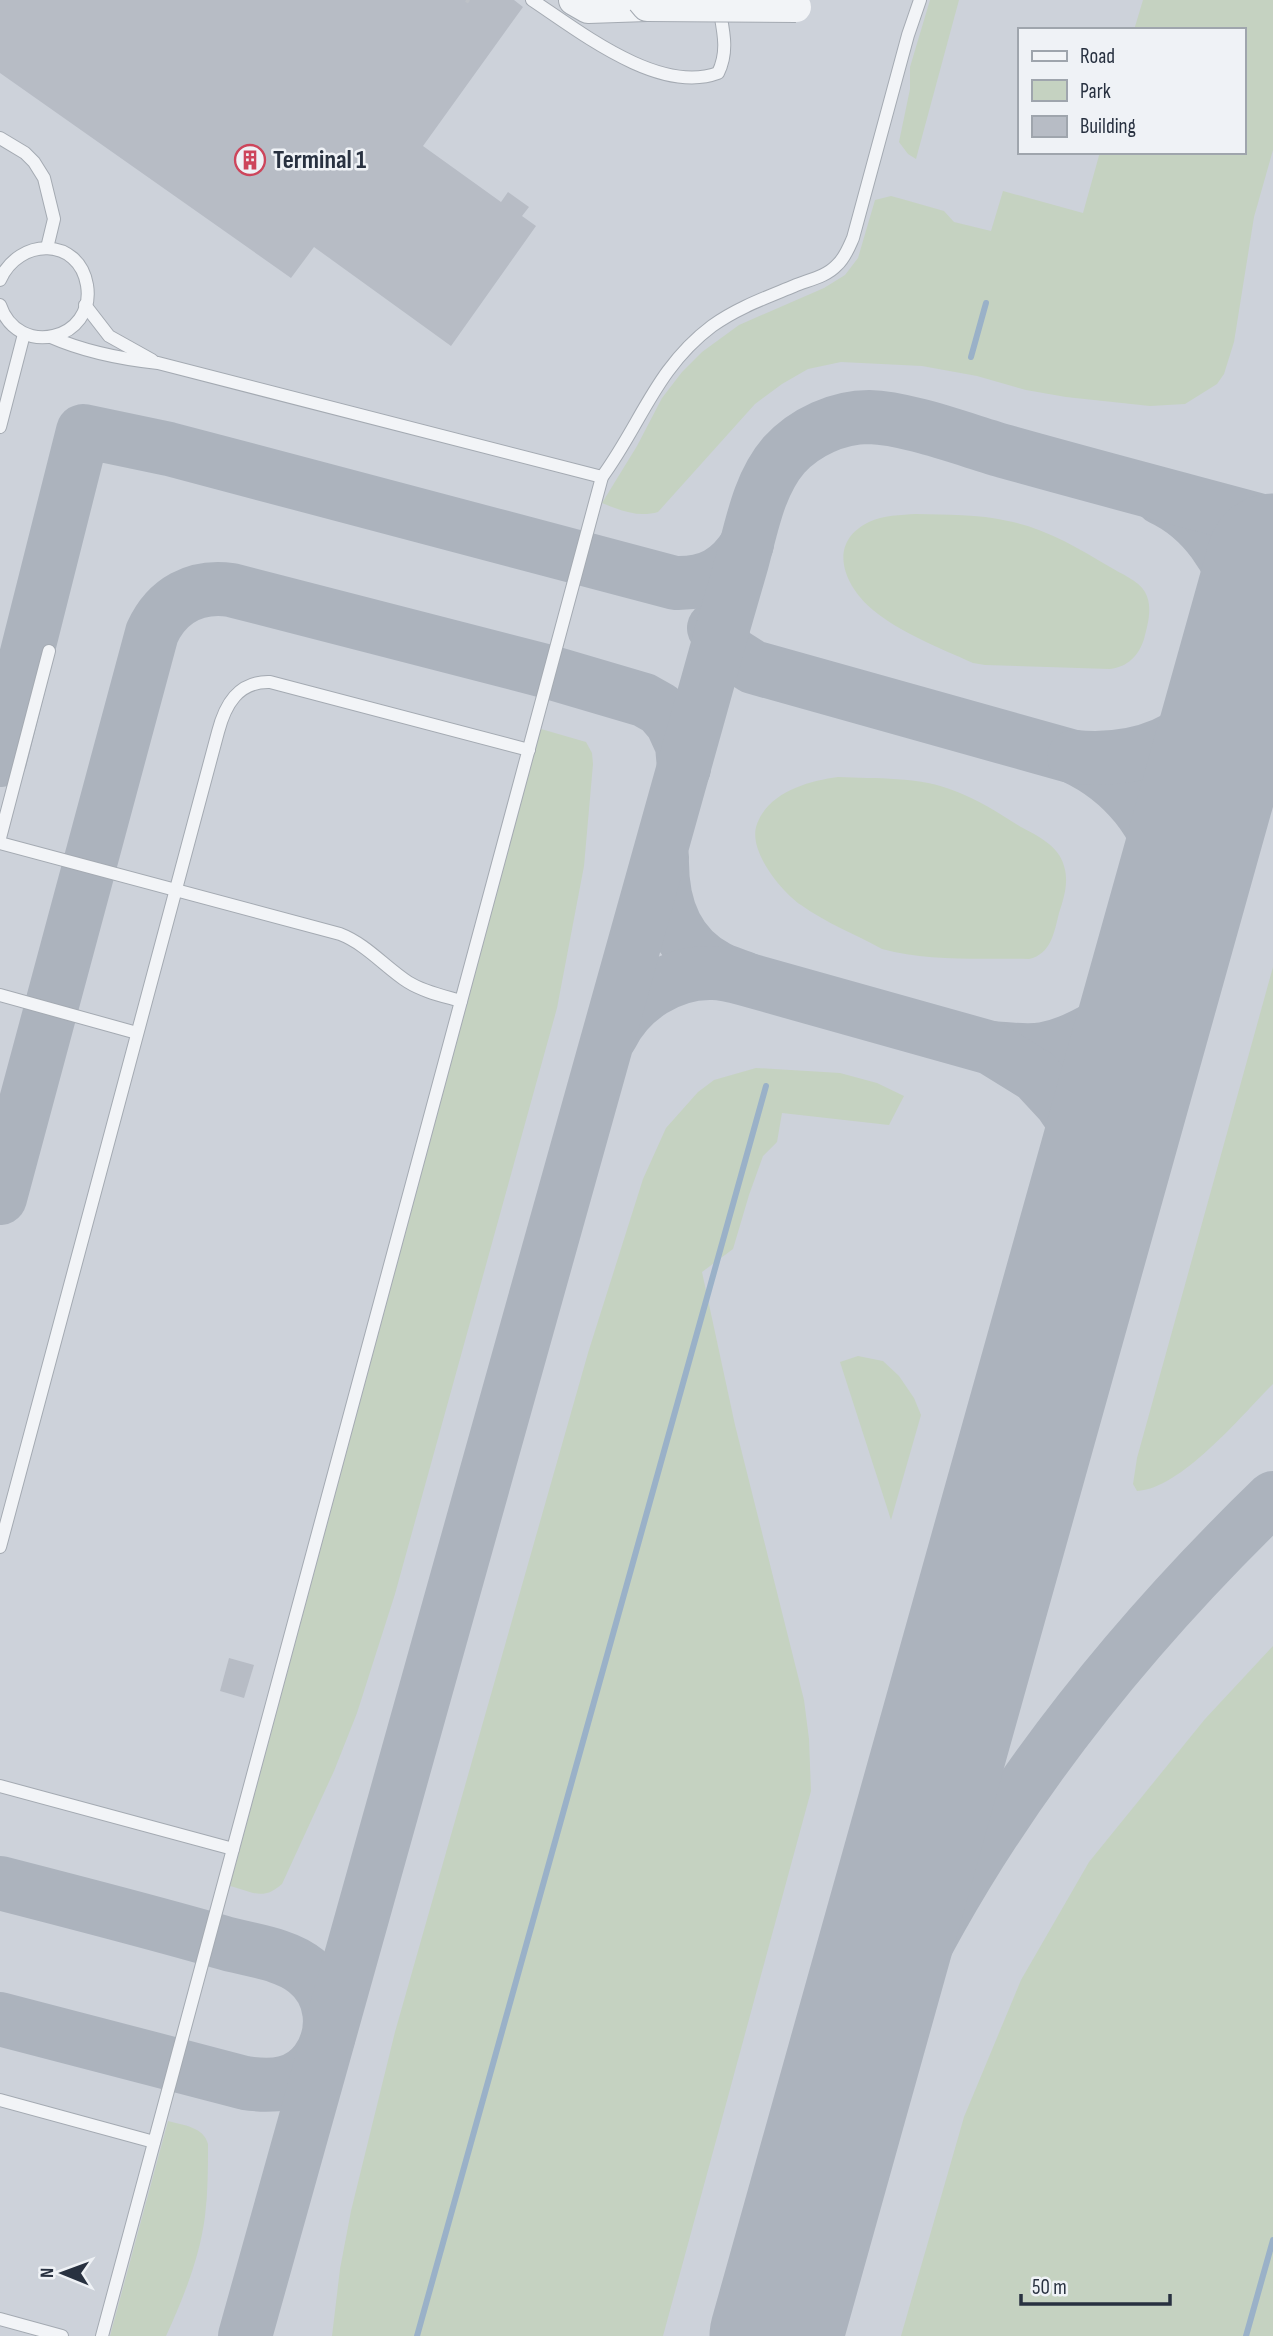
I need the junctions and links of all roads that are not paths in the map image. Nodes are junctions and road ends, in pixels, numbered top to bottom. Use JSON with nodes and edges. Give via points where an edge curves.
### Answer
{"nodes":[{"id":1,"x":532,"y":0,"type":"edge"},
{"id":2,"x":573,"y":0,"type":"edge"},
{"id":3,"x":717,"y":0,"type":"edge"},
{"id":4,"x":920,"y":0,"type":"edge"},
{"id":5,"x":644,"y":3,"type":"edge"},
{"id":6,"x":800,"y":4,"type":"edge"},
{"id":7,"x":0,"y":138,"type":"edge"},
{"id":8,"x":47,"y":248,"type":"junction"},
{"id":9,"x":0,"y":279,"type":"edge"},
{"id":10,"x":0,"y":305,"type":"edge"},
{"id":11,"x":85,"y":305,"type":"junction"},
{"id":12,"x":4,"y":320,"type":"edge"},
{"id":13,"x":24,"y":334,"type":"junction"},
{"id":14,"x":51,"y":337,"type":"junction"},
{"id":15,"x":158,"y":363,"type":"junction"},
{"id":16,"x":0,"y":427,"type":"edge"},
{"id":17,"x":602,"y":477,"type":"junction"},
{"id":18,"x":49,"y":651,"type":"dead end"},
{"id":19,"x":529,"y":750,"type":"junction"},
{"id":20,"x":0,"y":838,"type":"edge"},
{"id":21,"x":0,"y":843,"type":"edge"},
{"id":22,"x":175,"y":891,"type":"junction"},
{"id":23,"x":0,"y":995,"type":"edge"},
{"id":24,"x":461,"y":1001,"type":"junction"},
{"id":25,"x":137,"y":1033,"type":"junction"},
{"id":26,"x":0,"y":1547,"type":"edge"},
{"id":27,"x":0,"y":1786,"type":"edge"},
{"id":28,"x":233,"y":1849,"type":"junction"},
{"id":29,"x":0,"y":2101,"type":"edge"},
{"id":30,"x":155,"y":2142,"type":"junction"},
{"id":31,"x":0,"y":2319,"type":"edge"},
{"id":32,"x":62,"y":2336,"type":"edge"},
{"id":33,"x":102,"y":2336,"type":"edge"}],
"edges":[{"from":1,"to":3,"type":"lane","via":[[614,55],[694,79],[718,73],[724,61]]},
{"from":2,"to":5,"type":"street","via":[[588,8]]},
{"from":4,"to":17,"type":"lane","via":[[844,257],[829,272],[724,317],[683,350],[649,396]]},
{"from":5,"to":6,"type":"street","bridge":true},
{"from":7,"to":8,"type":"lane","via":[[25,153],[44,178],[54,219]]},
{"from":8,"to":9,"type":"lane","via":[[13,259]]},
{"from":8,"to":11,"type":"lane","via":[[64,253],[82,271],[87,284]]},
{"from":10,"to":12,"type":"lane"},
{"from":11,"to":14,"type":"lane","via":[[77,322]]},
{"from":11,"to":15,"type":"lane","via":[[109,336]]},
{"from":12,"to":13,"type":"lane"},
{"from":13,"to":14,"type":"lane"},
{"from":13,"to":16,"type":"lane"},
{"from":14,"to":15,"type":"lane","via":[[93,352]]},
{"from":15,"to":17,"type":"lane"},
{"from":17,"to":19,"type":"lane"},
{"from":18,"to":20,"type":"lane"},
{"from":19,"to":22,"type":"lane","via":[[285,685],[251,685],[238,692],[223,712]]},
{"from":19,"to":24,"type":"lane"},
{"from":21,"to":22,"type":"lane"},
{"from":22,"to":24,"type":"lane","via":[[340,934],[409,983]]},
{"from":22,"to":25,"type":"lane"},
{"from":23,"to":25,"type":"lane"},
{"from":24,"to":28,"type":"lane"},
{"from":25,"to":26,"type":"lane"},
{"from":27,"to":28,"type":"lane"},
{"from":28,"to":30,"type":"lane"},
{"from":29,"to":30,"type":"lane"},
{"from":30,"to":33,"type":"lane"},
{"from":31,"to":32,"type":"lane"}]}
